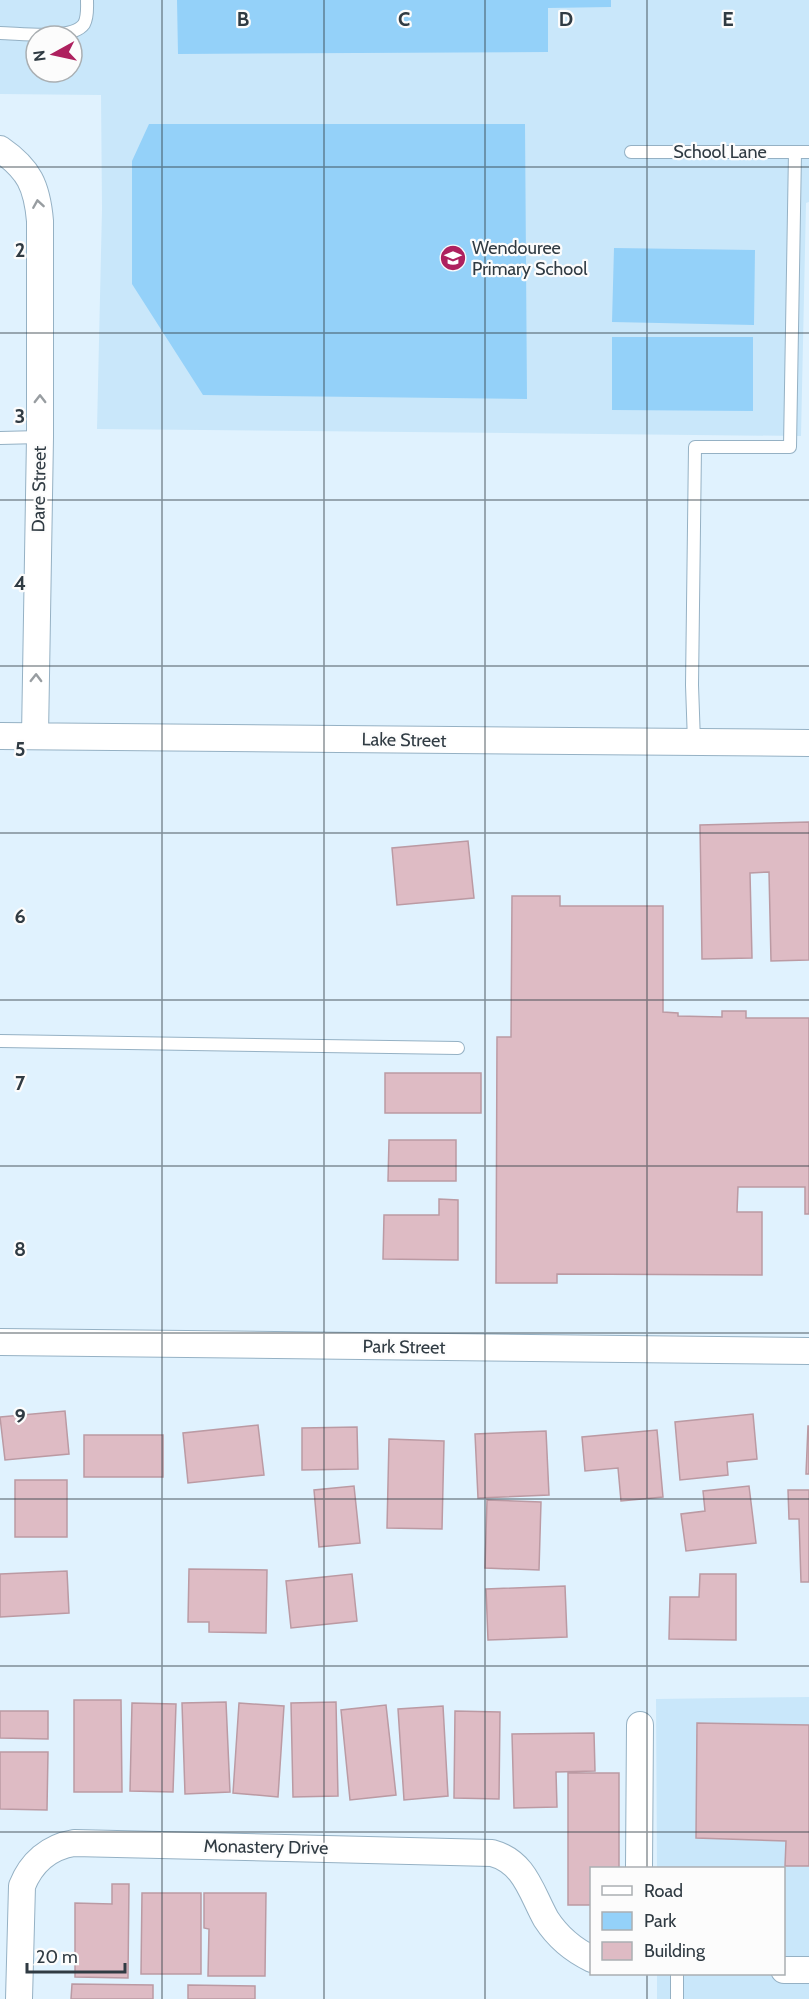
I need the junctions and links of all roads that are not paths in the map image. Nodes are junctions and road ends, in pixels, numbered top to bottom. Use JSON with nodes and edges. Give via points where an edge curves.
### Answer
{"nodes":[{"id":1,"x":87,"y":0,"type":"edge"},
{"id":2,"x":0,"y":33,"type":"edge"},
{"id":3,"x":0,"y":149,"type":"edge"},
{"id":4,"x":631,"y":152,"type":"dead end"},
{"id":5,"x":795,"y":152,"type":"junction"},
{"id":6,"x":809,"y":152,"type":"edge"},
{"id":7,"x":40,"y":437,"type":"junction"},
{"id":8,"x":0,"y":438,"type":"edge"},
{"id":9,"x":0,"y":736,"type":"edge"},
{"id":10,"x":35,"y":736,"type":"junction"},
{"id":11,"x":694,"y":742,"type":"junction"},
{"id":12,"x":809,"y":743,"type":"edge"},
{"id":13,"x":0,"y":1041,"type":"edge"},
{"id":14,"x":458,"y":1048,"type":"dead end"},
{"id":15,"x":0,"y":1342,"type":"edge"},
{"id":16,"x":809,"y":1351,"type":"edge"},
{"id":17,"x":640,"y":1725,"type":"dead end"},
{"id":18,"x":639,"y":1867,"type":"edge"},
{"id":19,"x":590,"y":1958,"type":"edge"},
{"id":20,"x":785,"y":1970,"type":"edge"},
{"id":21,"x":809,"y":1970,"type":"edge"},
{"id":22,"x":677,"y":1975,"type":"edge"},
{"id":23,"x":19,"y":1999,"type":"edge"},
{"id":24,"x":677,"y":1999,"type":"edge"}],
"edges":[{"from":1,"to":2,"type":"lane","via":[[85,22],[75,31]]},
{"from":7,"to":3,"type":"street","name":"Dare Street","one_way":true,"via":[[39,210],[26,172]]},
{"from":4,"to":5,"type":"lane","name":"School Lane"},
{"from":5,"to":6,"type":"lane","name":"School Lane"},
{"from":5,"to":11,"type":"lane","via":[[790,447],[695,447]]},
{"from":7,"to":8,"type":"lane"},
{"from":10,"to":7,"type":"street","name":"Dare Street","one_way":true},
{"from":9,"to":10,"type":"street","name":"Lake Street"},
{"from":10,"to":11,"type":"street","name":"Lake Street"},
{"from":11,"to":12,"type":"street","name":"Lake Street"},
{"from":13,"to":14,"type":"lane"},
{"from":15,"to":16,"type":"street","name":"Park Street"},
{"from":17,"to":18,"type":"street"},
{"from":19,"to":23,"type":"street","name":"Monastery Drive","via":[[554,1930],[519,1869],[492,1852],[74,1843],[42,1857],[21,1886]]},
{"from":20,"to":21,"type":"street"},
{"from":22,"to":24,"type":"lane"}]}
